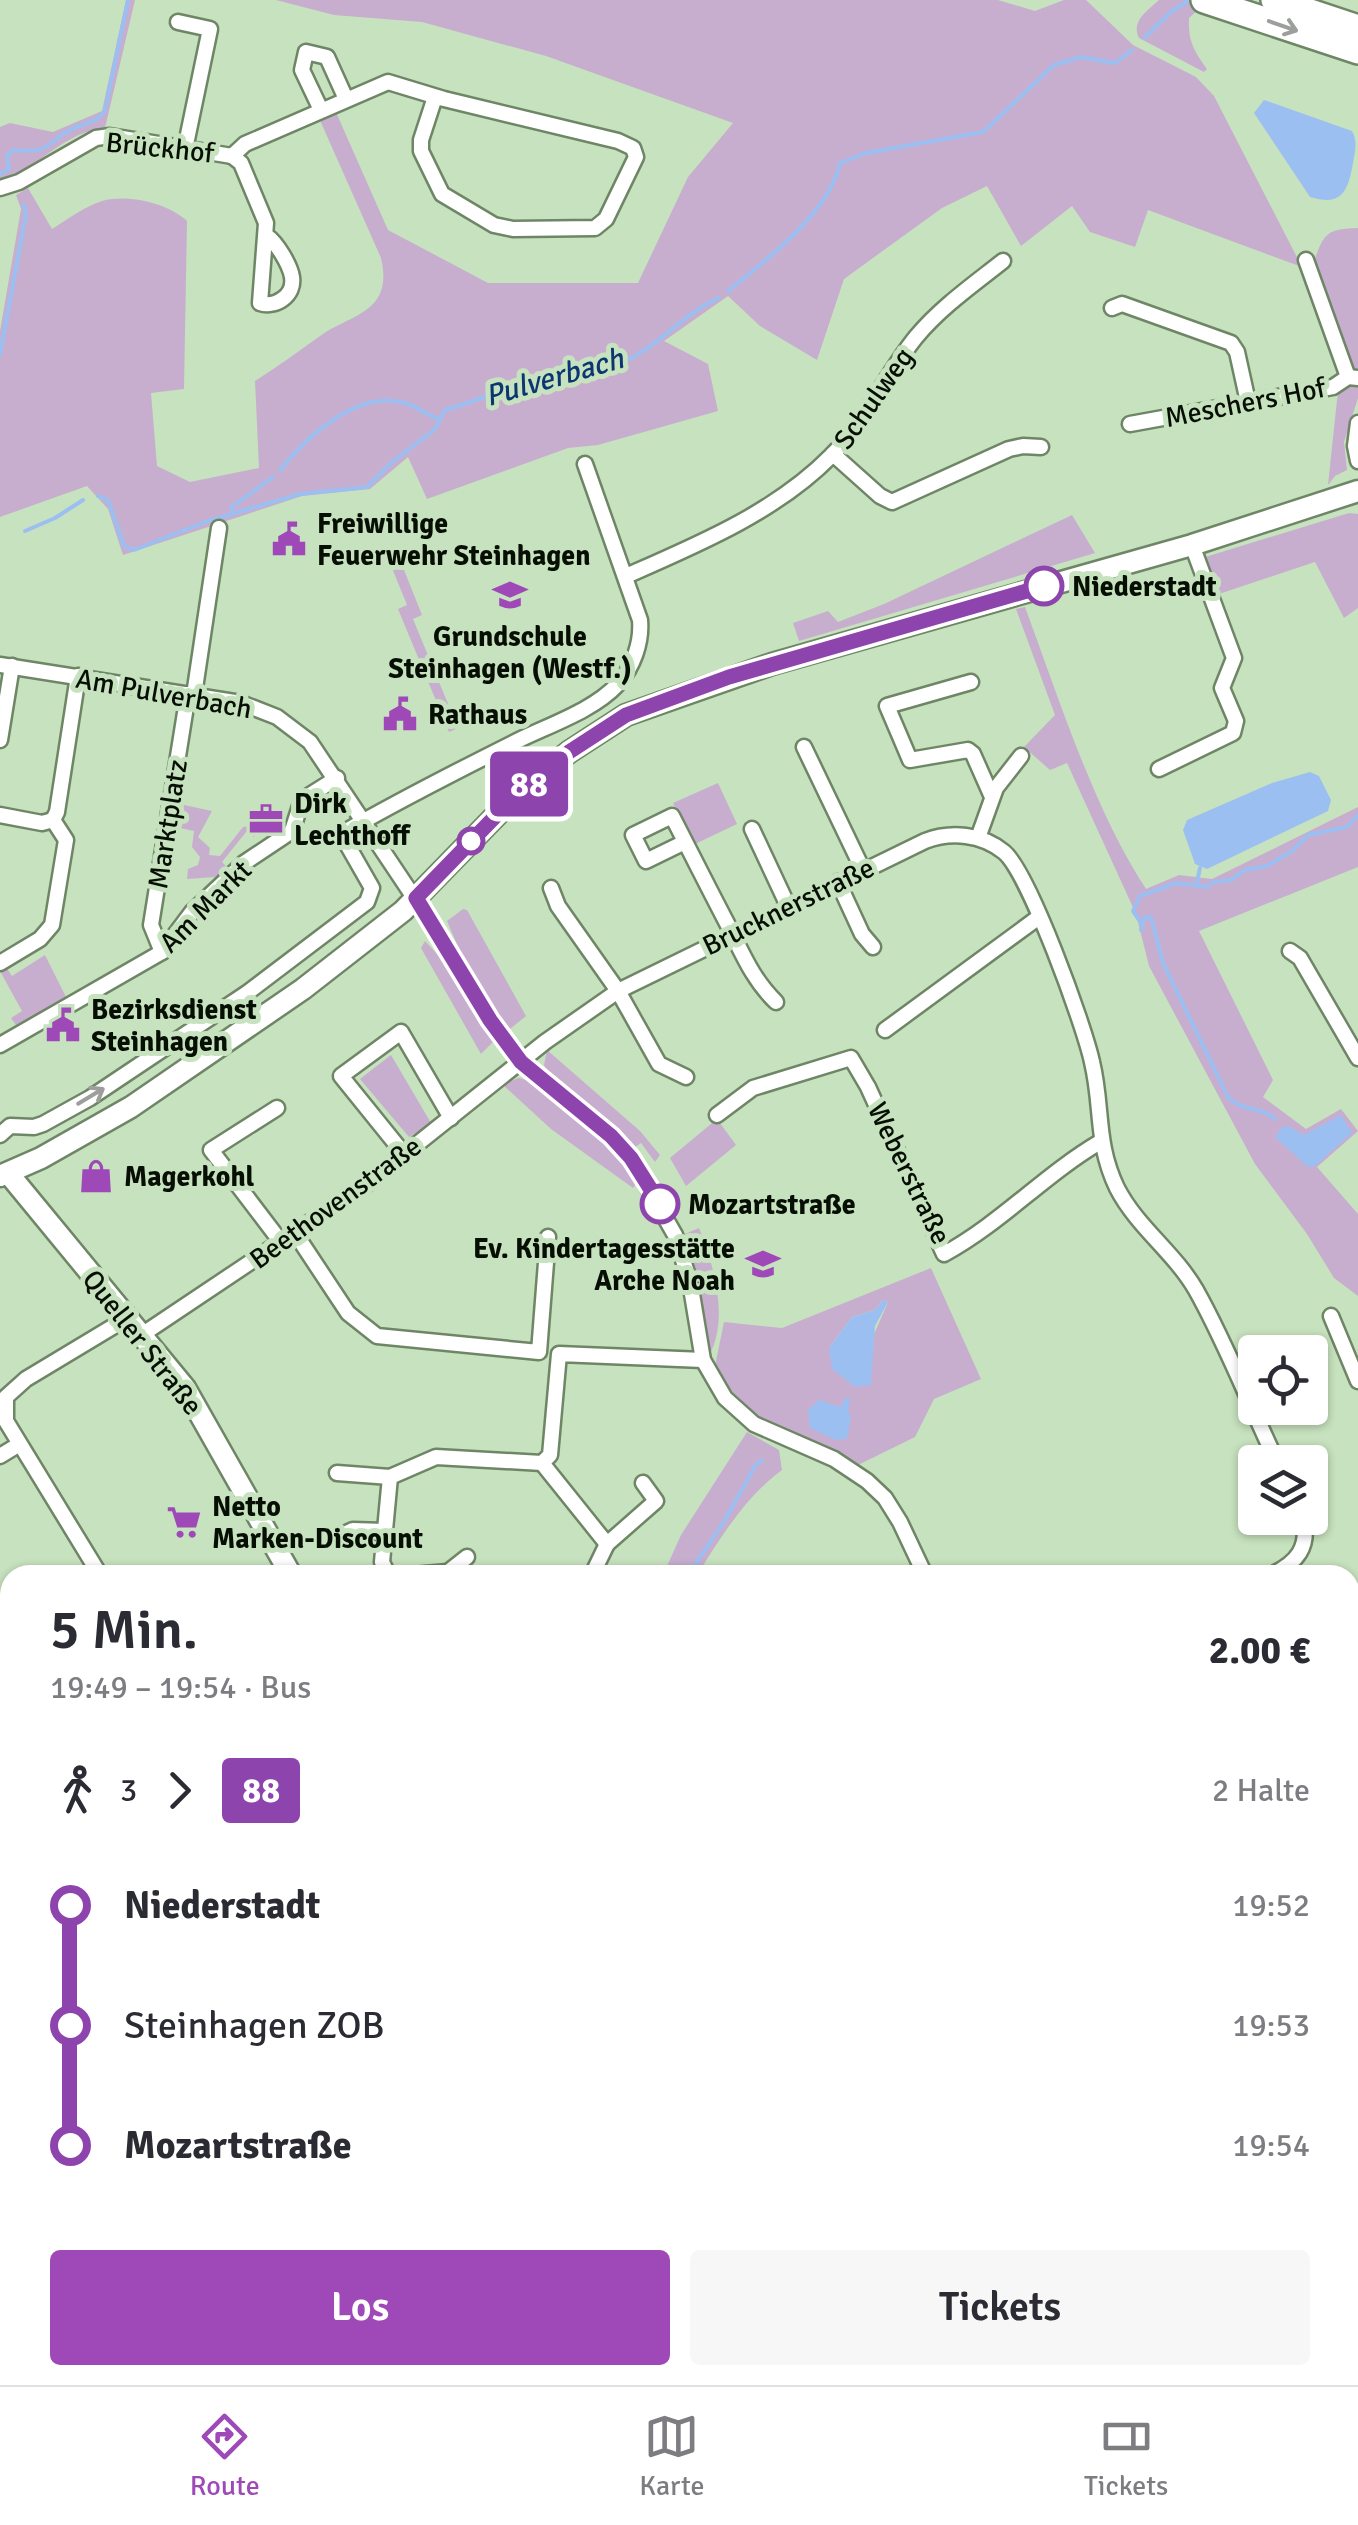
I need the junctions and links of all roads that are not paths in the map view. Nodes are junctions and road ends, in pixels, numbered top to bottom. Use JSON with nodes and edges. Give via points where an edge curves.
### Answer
{"nodes":[{"id":1,"x":1274,"y":0,"type":"edge"},
{"id":2,"x":1213,"y":3,"type":"edge"},
{"id":3,"x":178,"y":22,"type":"dead end"},
{"id":4,"x":1354,"y":45,"type":"edge"},
{"id":5,"x":435,"y":97,"type":"junction"},
{"id":6,"x":346,"y":99,"type":"junction"},
{"id":7,"x":320,"y":110,"type":"junction"},
{"id":8,"x":185,"y":149,"type":"junction"},
{"id":9,"x":232,"y":156,"type":"junction"},
{"id":10,"x":0,"y":188,"type":"edge"},
{"id":11,"x":266,"y":236,"type":"dead end"},
{"id":12,"x":1306,"y":260,"type":"dead end"},
{"id":13,"x":1004,"y":261,"type":"dead end"},
{"id":14,"x":1112,"y":308,"type":"dead end"},
{"id":15,"x":1353,"y":378,"type":"edge"},
{"id":16,"x":1248,"y":402,"type":"junction"},
{"id":17,"x":1358,"y":423,"type":"edge"},
{"id":18,"x":1130,"y":424,"type":"dead end"},
{"id":19,"x":1040,"y":447,"type":"dead end"},
{"id":20,"x":833,"y":454,"type":"junction"},
{"id":21,"x":1358,"y":461,"type":"edge"},
{"id":22,"x":586,"y":464,"type":"dead end"},
{"id":23,"x":1358,"y":491,"type":"edge"},
{"id":24,"x":219,"y":528,"type":"dead end"},
{"id":25,"x":1192,"y":544,"type":"junction"},
{"id":26,"x":626,"y":576,"type":"junction"},
{"id":27,"x":6,"y":666,"type":"edge"},
{"id":28,"x":78,"y":676,"type":"junction"},
{"id":29,"x":971,"y":682,"type":"dead end"},
{"id":30,"x":191,"y":694,"type":"junction"},
{"id":31,"x":0,"y":740,"type":"edge"},
{"id":32,"x":804,"y":748,"type":"dead end"},
{"id":33,"x":1021,"y":756,"type":"dead end"},
{"id":34,"x":1159,"y":768,"type":"dead end"},
{"id":35,"x":337,"y":778,"type":"junction"},
{"id":36,"x":992,"y":797,"type":"junction"},
{"id":37,"x":0,"y":815,"type":"edge"},
{"id":38,"x":53,"y":820,"type":"junction"},
{"id":39,"x":364,"y":820,"type":"junction"},
{"id":40,"x":752,"y":828,"type":"dead end"},
{"id":41,"x":978,"y":838,"type":"junction"},
{"id":42,"x":685,"y":842,"type":"dead end"},
{"id":43,"x":863,"y":870,"type":"junction"},
{"id":44,"x":838,"y":882,"type":"junction"},
{"id":45,"x":552,"y":888,"type":"dead end"},
{"id":46,"x":416,"y":898,"type":"junction"},
{"id":47,"x":788,"y":906,"type":"junction"},
{"id":48,"x":1039,"y":917,"type":"junction"},
{"id":49,"x":732,"y":933,"type":"junction"},
{"id":50,"x":872,"y":947,"type":"dead end"},
{"id":51,"x":1290,"y":951,"type":"dead end"},
{"id":52,"x":162,"y":952,"type":"junction"},
{"id":53,"x":0,"y":963,"type":"edge"},
{"id":54,"x":618,"y":991,"type":"junction"},
{"id":55,"x":776,"y":1002,"type":"dead end"},
{"id":56,"x":884,"y":1030,"type":"dead end"},
{"id":57,"x":0,"y":1045,"type":"edge"},
{"id":58,"x":1358,"y":1058,"type":"edge"},
{"id":59,"x":521,"y":1062,"type":"junction"},
{"id":60,"x":686,"y":1077,"type":"dead end"},
{"id":61,"x":277,"y":1108,"type":"dead end"},
{"id":62,"x":717,"y":1115,"type":"dead end"},
{"id":63,"x":451,"y":1118,"type":"junction"},
{"id":64,"x":0,"y":1135,"type":"edge"},
{"id":65,"x":1100,"y":1142,"type":"junction"},
{"id":66,"x":404,"y":1154,"type":"junction"},
{"id":67,"x":2,"y":1171,"type":"edge"},
{"id":68,"x":294,"y":1233,"type":"junction"},
{"id":69,"x":548,"y":1237,"type":"dead end"},
{"id":70,"x":281,"y":1242,"type":"junction"},
{"id":71,"x":1331,"y":1316,"type":"dead end"},
{"id":72,"x":128,"y":1317,"type":"junction"},
{"id":73,"x":143,"y":1334,"type":"junction"},
{"id":74,"x":703,"y":1360,"type":"junction"},
{"id":75,"x":1358,"y":1380,"type":"edge"},
{"id":76,"x":18,"y":1444,"type":"junction"},
{"id":77,"x":1269,"y":1445,"type":"edge"},
{"id":78,"x":0,"y":1456,"type":"edge"},
{"id":79,"x":542,"y":1463,"type":"junction"},
{"id":80,"x":337,"y":1472,"type":"dead end"},
{"id":81,"x":390,"y":1477,"type":"junction"},
{"id":82,"x":644,"y":1482,"type":"dead end"},
{"id":83,"x":385,"y":1531,"type":"junction"},
{"id":84,"x":1306,"y":1535,"type":"edge"},
{"id":85,"x":333,"y":1539,"type":"dead end"},
{"id":86,"x":607,"y":1544,"type":"junction"},
{"id":87,"x":467,"y":1557,"type":"dead end"},
{"id":88,"x":94,"y":1565,"type":"edge"},
{"id":89,"x":285,"y":1565,"type":"edge"},
{"id":90,"x":383,"y":1565,"type":"edge"},
{"id":91,"x":457,"y":1565,"type":"edge"},
{"id":92,"x":597,"y":1565,"type":"edge"},
{"id":93,"x":920,"y":1565,"type":"edge"},
{"id":94,"x":1291,"y":1565,"type":"edge"}],
"edges":[{"from":1,"to":4,"type":"highway"},
{"from":2,"to":4,"type":"highway","one_way":true},
{"from":3,"to":8,"type":"street","via":[[210,29]]},
{"from":5,"to":5,"type":"street","name":"Brückhof","via":[[421,140],[442,194],[494,226],[595,228],[636,157],[634,148]]},
{"from":5,"to":6,"type":"street","name":"Brückhof","via":[[388,82]]},
{"from":6,"to":7,"type":"street","name":"Brückhof"},
{"from":6,"to":7,"type":"street","via":[[327,57],[306,52],[302,70]]},
{"from":7,"to":9,"type":"street","name":"Brückhof"},
{"from":8,"to":9,"type":"street","name":"Brückhof"},
{"from":8,"to":10,"type":"street","name":"Brückhof","via":[[96,138]]},
{"from":9,"to":11,"type":"street","via":[[242,162]]},
{"from":12,"to":15,"type":"street"},
{"from":13,"to":20,"type":"street","name":"Schulweg","via":[[919,334]]},
{"from":14,"to":16,"type":"street","via":[[1122,304],[1231,343]]},
{"from":15,"to":16,"type":"street","name":"Meschers Hof"},
{"from":16,"to":18,"type":"street","name":"Meschers Hof"},
{"from":17,"to":21,"type":"street","name":"Meschers Hof"},
{"from":19,"to":20,"type":"street","via":[[1009,450],[892,502]]},
{"from":20,"to":26,"type":"street","name":"Schulweg","via":[[741,521]]},
{"from":22,"to":26,"type":"street"},
{"from":23,"to":25,"type":"main road"},
{"from":24,"to":30,"type":"street","name":"Marktplatz"},
{"from":25,"to":34,"type":"street","via":[[1234,658],[1222,688],[1236,721],[1232,733]]},
{"from":25,"to":46,"type":"main road","via":[[772,664],[626,715],[520,791]]},
{"from":26,"to":39,"type":"street","via":[[641,633],[630,667],[612,690]]},
{"from":27,"to":28,"type":"street","name":"Am Pulverbach"},
{"from":27,"to":31,"type":"street"},
{"from":28,"to":30,"type":"street","name":"Am Pulverbach"},
{"from":28,"to":38,"type":"street"},
{"from":29,"to":36,"type":"street","via":[[887,706],[910,760],[968,750]]},
{"from":30,"to":35,"type":"street","name":"Am Pulverbach","via":[[277,716],[310,742]]},
{"from":30,"to":52,"type":"street","name":"Marktplatz","via":[[151,924]]},
{"from":32,"to":43,"type":"street"},
{"from":33,"to":36,"type":"street"},
{"from":35,"to":39,"type":"street","name":"Am Pulverbach"},
{"from":35,"to":52,"type":"street","name":"Am Markt","via":[[302,800],[292,831],[244,863],[192,912]]},
{"from":36,"to":41,"type":"street"},
{"from":37,"to":38,"type":"street"},
{"from":38,"to":53,"type":"street","via":[[66,840],[52,925]]},
{"from":39,"to":46,"type":"street","name":"Am Pulverbach"},
{"from":64,"to":39,"type":"street","one_way":true,"via":[[10,1126],[44,1124],[90,1098],[367,902],[372,888],[343,837]]},
{"from":40,"to":47,"type":"street"},
{"from":41,"to":43,"type":"street","name":"Brucknerstraße","via":[[934,838]]},
{"from":41,"to":48,"type":"street","via":[[1015,863]]},
{"from":42,"to":49,"type":"street"},
{"from":43,"to":44,"type":"street","name":"Brucknerstraße"},
{"from":44,"to":47,"type":"street","name":"Brucknerstraße"},
{"from":44,"to":50,"type":"street"},
{"from":45,"to":54,"type":"street"},
{"from":46,"to":59,"type":"street"},
{"from":46,"to":67,"type":"main road","via":[[303,990],[131,1107],[42,1158]]},
{"from":47,"to":49,"type":"street","name":"Brucknerstraße"},
{"from":48,"to":56,"type":"street"},
{"from":48,"to":65,"type":"street","via":[[1092,1061]]},
{"from":49,"to":54,"type":"street","name":"Brucknerstraße"},
{"from":49,"to":55,"type":"street","via":[[759,986]]},
{"from":51,"to":58,"type":"street"},
{"from":52,"to":57,"type":"street","name":"Am Markt"},
{"from":54,"to":59,"type":"street","name":"Brucknerstraße"},
{"from":54,"to":60,"type":"street","via":[[659,1064]]},
{"from":59,"to":63,"type":"street","name":"Beethovenstraße"},
{"from":59,"to":74,"type":"street","via":[[611,1136],[662,1207],[690,1282]]},
{"from":61,"to":70,"type":"street","via":[[211,1150]]},
{"from":62,"to":65,"type":"street","name":"Weberstraße","via":[[752,1088],[851,1058],[944,1254]]},
{"from":63,"to":66,"type":"street","name":"Beethovenstraße"},
{"from":63,"to":66,"type":"street","via":[[400,1032],[342,1076]]},
{"from":65,"to":77,"type":"street","via":[[1134,1217],[1195,1289]]},
{"from":66,"to":68,"type":"street","name":"Beethovenstraße"},
{"from":67,"to":72,"type":"main road","name":"Queller Straße"},
{"from":68,"to":69,"type":"street","via":[[348,1314],[377,1336],[539,1352]]},
{"from":68,"to":70,"type":"street","name":"Beethovenstraße"},
{"from":70,"to":73,"type":"street","name":"Beethovenstraße"},
{"from":71,"to":75,"type":"street"},
{"from":72,"to":73,"type":"main road","name":"Queller Straße"},
{"from":72,"to":76,"type":"street","via":[[6,1397],[6,1422]]},
{"from":73,"to":89,"type":"main road","name":"Queller Straße","via":[[185,1388]]},
{"from":74,"to":79,"type":"street","via":[[558,1354],[550,1455]]},
{"from":74,"to":93,"type":"street","via":[[724,1398],[754,1424],[868,1481],[885,1498]]},
{"from":76,"to":78,"type":"street"},
{"from":76,"to":88,"type":"street"},
{"from":79,"to":81,"type":"street","via":[[436,1457]]},
{"from":79,"to":86,"type":"street"},
{"from":80,"to":81,"type":"street"},
{"from":81,"to":83,"type":"street"},
{"from":82,"to":86,"type":"street","via":[[656,1500]]},
{"from":83,"to":85,"type":"street","via":[[353,1530]]},
{"from":83,"to":90,"type":"street"},
{"from":84,"to":94,"type":"street"},
{"from":86,"to":92,"type":"street"},
{"from":87,"to":91,"type":"street"}]}
